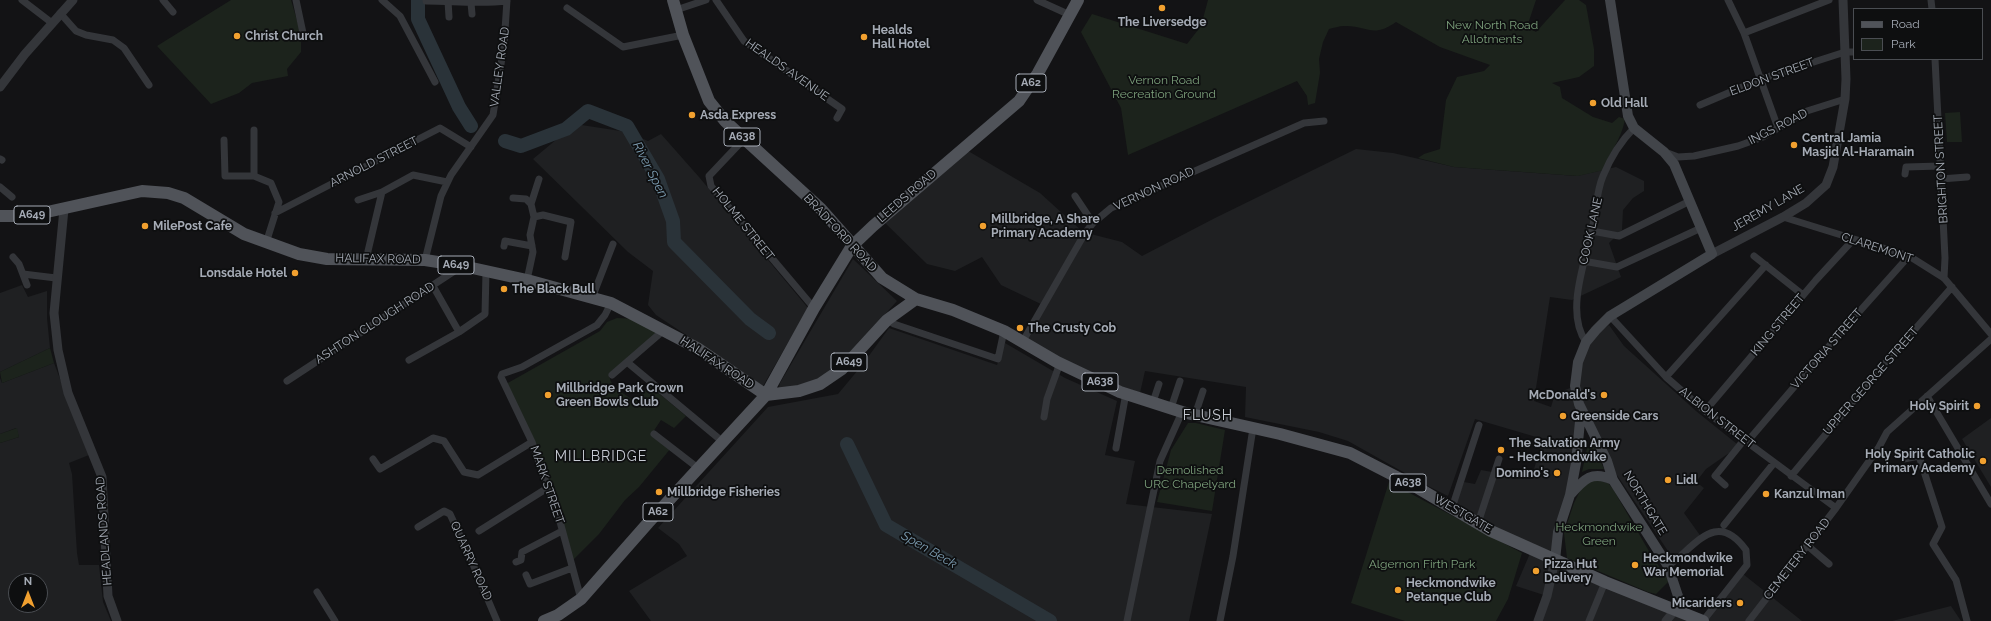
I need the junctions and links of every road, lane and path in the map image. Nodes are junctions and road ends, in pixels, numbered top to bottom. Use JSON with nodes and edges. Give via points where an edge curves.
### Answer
{"nodes":[{"id":1,"x":22,"y":0,"type":"edge"},
{"id":2,"x":73,"y":0,"type":"edge"},
{"id":3,"x":163,"y":0,"type":"edge"},
{"id":4,"x":296,"y":0,"type":"edge"},
{"id":5,"x":382,"y":0,"type":"edge"},
{"id":6,"x":507,"y":0,"type":"edge"},
{"id":7,"x":706,"y":0,"type":"edge"},
{"id":8,"x":716,"y":0,"type":"edge"},
{"id":9,"x":1038,"y":0,"type":"edge"},
{"id":10,"x":1078,"y":0,"type":"edge"},
{"id":11,"x":1610,"y":0,"type":"edge"},
{"id":12,"x":1728,"y":0,"type":"edge"},
{"id":13,"x":1829,"y":0,"type":"edge"},
{"id":14,"x":1843,"y":0,"type":"edge"},
{"id":15,"x":426,"y":1,"type":"edge"},
{"id":16,"x":448,"y":1,"type":"edge"},
{"id":17,"x":471,"y":3,"type":"junction"},
{"id":18,"x":674,"y":5,"type":"edge"},
{"id":19,"x":567,"y":8,"type":"dead end"},
{"id":20,"x":173,"y":12,"type":"dead end"},
{"id":21,"x":60,"y":13,"type":"junction"},
{"id":22,"x":472,"y":14,"type":"dead end"},
{"id":23,"x":1070,"y":15,"type":"junction"},
{"id":24,"x":449,"y":17,"type":"dead end"},
{"id":25,"x":52,"y":23,"type":"junction"},
{"id":26,"x":303,"y":33,"type":"dead end"},
{"id":27,"x":1744,"y":33,"type":"junction"},
{"id":28,"x":683,"y":35,"type":"junction"},
{"id":29,"x":1849,"y":52,"type":"edge"},
{"id":30,"x":1935,"y":60,"type":"edge"},
{"id":31,"x":1761,"y":79,"type":"junction"},
{"id":32,"x":435,"y":82,"type":"dead end"},
{"id":33,"x":149,"y":85,"type":"dead end"},
{"id":34,"x":0,"y":87,"type":"edge"},
{"id":35,"x":1844,"y":99,"type":"junction"},
{"id":36,"x":1700,"y":105,"type":"dead end"},
{"id":37,"x":836,"y":118,"type":"dead end"},
{"id":38,"x":1324,"y":121,"type":"dead end"},
{"id":39,"x":1634,"y":128,"type":"junction"},
{"id":40,"x":1778,"y":128,"type":"junction"},
{"id":41,"x":254,"y":130,"type":"dead end"},
{"id":42,"x":744,"y":139,"type":"junction"},
{"id":43,"x":224,"y":140,"type":"dead end"},
{"id":44,"x":471,"y":147,"type":"junction"},
{"id":45,"x":1664,"y":152,"type":"junction"},
{"id":46,"x":1940,"y":166,"type":"junction"},
{"id":47,"x":1906,"y":174,"type":"dead end"},
{"id":48,"x":254,"y":176,"type":"junction"},
{"id":49,"x":1967,"y":177,"type":"dead end"},
{"id":50,"x":539,"y":179,"type":"dead end"},
{"id":51,"x":1941,"y":179,"type":"junction"},
{"id":52,"x":447,"y":182,"type":"junction"},
{"id":53,"x":0,"y":187,"type":"edge"},
{"id":54,"x":382,"y":192,"type":"junction"},
{"id":55,"x":1075,"y":196,"type":"dead end"},
{"id":56,"x":12,"y":197,"type":"dead end"},
{"id":57,"x":513,"y":198,"type":"dead end"},
{"id":58,"x":358,"y":200,"type":"dead end"},
{"id":59,"x":1690,"y":201,"type":"junction"},
{"id":60,"x":531,"y":204,"type":"junction"},
{"id":61,"x":64,"y":209,"type":"junction"},
{"id":62,"x":275,"y":213,"type":"junction"},
{"id":63,"x":0,"y":216,"type":"edge"},
{"id":64,"x":534,"y":216,"type":"junction"},
{"id":65,"x":1783,"y":217,"type":"junction"},
{"id":66,"x":1093,"y":223,"type":"junction"},
{"id":67,"x":1701,"y":228,"type":"junction"},
{"id":68,"x":1592,"y":231,"type":"junction"},
{"id":69,"x":1853,"y":240,"type":"junction"},
{"id":70,"x":266,"y":243,"type":"junction"},
{"id":71,"x":614,"y":244,"type":"dead end"},
{"id":72,"x":504,"y":246,"type":"dead end"},
{"id":73,"x":532,"y":246,"type":"junction"},
{"id":74,"x":852,"y":246,"type":"junction"},
{"id":75,"x":1712,"y":254,"type":"junction"},
{"id":76,"x":1754,"y":256,"type":"dead end"},
{"id":77,"x":1909,"y":256,"type":"junction"},
{"id":78,"x":13,"y":257,"type":"dead end"},
{"id":79,"x":565,"y":257,"type":"dead end"},
{"id":80,"x":368,"y":259,"type":"junction"},
{"id":81,"x":425,"y":260,"type":"junction"},
{"id":82,"x":1583,"y":261,"type":"junction"},
{"id":83,"x":1766,"y":265,"type":"junction"},
{"id":84,"x":463,"y":266,"type":"junction"},
{"id":85,"x":486,"y":271,"type":"junction"},
{"id":86,"x":23,"y":274,"type":"junction"},
{"id":87,"x":56,"y":278,"type":"junction"},
{"id":88,"x":1944,"y":278,"type":"junction"},
{"id":89,"x":527,"y":280,"type":"junction"},
{"id":90,"x":27,"y":285,"type":"dead end"},
{"id":91,"x":433,"y":286,"type":"junction"},
{"id":92,"x":1952,"y":287,"type":"junction"},
{"id":93,"x":1803,"y":295,"type":"junction"},
{"id":94,"x":592,"y":298,"type":"junction"},
{"id":95,"x":916,"y":299,"type":"junction"},
{"id":96,"x":611,"y":303,"type":"junction"},
{"id":97,"x":814,"y":308,"type":"junction"},
{"id":98,"x":1610,"y":316,"type":"junction"},
{"id":99,"x":887,"y":320,"type":"junction"},
{"id":100,"x":664,"y":330,"type":"junction"},
{"id":101,"x":1004,"y":331,"type":"junction"},
{"id":102,"x":459,"y":332,"type":"junction"},
{"id":103,"x":1991,"y":334,"type":"edge"},
{"id":104,"x":1991,"y":339,"type":"edge"},
{"id":105,"x":1023,"y":341,"type":"junction"},
{"id":106,"x":1586,"y":342,"type":"junction"},
{"id":107,"x":409,"y":360,"type":"dead end"},
{"id":108,"x":627,"y":362,"type":"junction"},
{"id":109,"x":1060,"y":363,"type":"junction"},
{"id":110,"x":612,"y":375,"type":"dead end"},
{"id":111,"x":1666,"y":377,"type":"junction"},
{"id":112,"x":1180,"y":380,"type":"dead end"},
{"id":113,"x":287,"y":381,"type":"dead end"},
{"id":114,"x":1159,"y":384,"type":"dead end"},
{"id":115,"x":1203,"y":391,"type":"dead end"},
{"id":116,"x":1126,"y":393,"type":"junction"},
{"id":117,"x":766,"y":395,"type":"junction"},
{"id":118,"x":1925,"y":398,"type":"junction"},
{"id":119,"x":1153,"y":402,"type":"junction"},
{"id":120,"x":1176,"y":410,"type":"junction"},
{"id":121,"x":1582,"y":411,"type":"junction"},
{"id":122,"x":1705,"y":412,"type":"junction"},
{"id":123,"x":1195,"y":415,"type":"junction"},
{"id":124,"x":1044,"y":417,"type":"dead end"},
{"id":125,"x":1479,"y":425,"type":"dead end"},
{"id":126,"x":1253,"y":428,"type":"junction"},
{"id":127,"x":654,"y":434,"type":"dead end"},
{"id":128,"x":1746,"y":441,"type":"junction"},
{"id":129,"x":532,"y":442,"type":"junction"},
{"id":130,"x":723,"y":442,"type":"junction"},
{"id":131,"x":1116,"y":448,"type":"dead end"},
{"id":132,"x":373,"y":459,"type":"dead end"},
{"id":133,"x":1499,"y":459,"type":"dead end"},
{"id":134,"x":1904,"y":459,"type":"dead end"},
{"id":135,"x":1774,"y":463,"type":"junction"},
{"id":136,"x":698,"y":468,"type":"junction"},
{"id":137,"x":1791,"y":476,"type":"junction"},
{"id":138,"x":1613,"y":480,"type":"junction"},
{"id":139,"x":1725,"y":485,"type":"dead end"},
{"id":140,"x":549,"y":487,"type":"junction"},
{"id":141,"x":1570,"y":495,"type":"junction"},
{"id":142,"x":1991,"y":504,"type":"edge"},
{"id":143,"x":1452,"y":508,"type":"junction"},
{"id":144,"x":1836,"y":508,"type":"junction"},
{"id":145,"x":1478,"y":523,"type":"junction"},
{"id":146,"x":1724,"y":524,"type":"dead end"},
{"id":147,"x":418,"y":527,"type":"dead end"},
{"id":148,"x":479,"y":531,"type":"dead end"},
{"id":149,"x":562,"y":531,"type":"junction"},
{"id":150,"x":1808,"y":546,"type":"junction"},
{"id":151,"x":1555,"y":560,"type":"junction"},
{"id":152,"x":516,"y":562,"type":"dead end"},
{"id":153,"x":1829,"y":564,"type":"dead end"},
{"id":154,"x":1668,"y":566,"type":"junction"},
{"id":155,"x":572,"y":568,"type":"junction"},
{"id":156,"x":526,"y":575,"type":"dead end"},
{"id":157,"x":1605,"y":582,"type":"junction"},
{"id":158,"x":318,"y":592,"type":"dead end"},
{"id":159,"x":581,"y":599,"type":"junction"},
{"id":160,"x":1675,"y":610,"type":"junction"},
{"id":161,"x":117,"y":621,"type":"edge"},
{"id":162,"x":335,"y":621,"type":"edge"},
{"id":163,"x":497,"y":621,"type":"edge"},
{"id":164,"x":544,"y":621,"type":"edge"},
{"id":165,"x":1127,"y":621,"type":"edge"},
{"id":166,"x":1220,"y":621,"type":"edge"},
{"id":167,"x":1538,"y":621,"type":"edge"},
{"id":168,"x":1590,"y":621,"type":"edge"},
{"id":169,"x":1666,"y":621,"type":"edge"},
{"id":170,"x":1703,"y":621,"type":"edge"},
{"id":171,"x":1748,"y":621,"type":"edge"},
{"id":172,"x":1967,"y":621,"type":"edge"}],
"edges":[{"from":1,"to":25,"type":"street"},
{"from":2,"to":21,"type":"street"},
{"from":3,"to":20,"type":"street"},
{"from":4,"to":26,"type":"street"},
{"from":5,"to":32,"type":"street","via":[[400,16]]},
{"from":6,"to":17,"type":"street"},
{"from":6,"to":44,"type":"street","name":"VALLEY ROAD","via":[[503,52],[493,115]]},
{"from":7,"to":18,"type":"street"},
{"from":8,"to":37,"type":"street","name":"HEALDS AVENUE","via":[[744,41],[842,109]]},
{"from":9,"to":23,"type":"street"},
{"from":10,"to":23,"type":"main road","name":"LEEDS ROAD","number":"A62"},
{"from":11,"to":39,"type":"main road","via":[[1625,103]]},
{"from":12,"to":27,"type":"street"},
{"from":13,"to":27,"type":"street"},
{"from":14,"to":29,"type":"street","name":"JEREMY LANE"},
{"from":15,"to":16,"type":"street"},
{"from":16,"to":17,"type":"street"},
{"from":16,"to":24,"type":"street"},
{"from":17,"to":22,"type":"street"},
{"from":18,"to":28,"type":"main road","name":"BRADFORD ROAD","number":"A638"},
{"from":19,"to":28,"type":"street","via":[[623,47]]},
{"from":21,"to":25,"type":"street"},
{"from":21,"to":33,"type":"street","via":[[76,31],[113,40],[124,48]]},
{"from":23,"to":74,"type":"main road","name":"LEEDS ROAD","number":"A62","via":[[1019,100]]},
{"from":25,"to":34,"type":"street"},
{"from":27,"to":31,"type":"street"},
{"from":28,"to":42,"type":"main road","name":"BRADFORD ROAD","number":"A638","via":[[709,101]]},
{"from":29,"to":31,"type":"street","name":"ELDON STREET"},
{"from":29,"to":35,"type":"street","name":"JEREMY LANE"},
{"from":30,"to":46,"type":"street","name":"BRIGHTON STREET"},
{"from":31,"to":36,"type":"street","name":"ELDON STREET"},
{"from":31,"to":40,"type":"street"},
{"from":35,"to":40,"type":"street","name":"INGS ROAD","via":[[1807,111]]},
{"from":35,"to":65,"type":"street","name":"JEREMY LANE","via":[[1833,167],[1826,185],[1806,203]]},
{"from":38,"to":66,"type":"street","name":"VERNON ROAD","via":[[1304,123],[1169,181],[1113,206]]},
{"from":39,"to":45,"type":"main road"},
{"from":39,"to":68,"type":"street","name":"COOK LANE","via":[[1622,140],[1602,177]]},
{"from":40,"to":45,"type":"street","name":"INGS ROAD","via":[[1763,137],[1738,146],[1694,156],[1678,157]]},
{"from":41,"to":48,"type":"street"},
{"from":42,"to":74,"type":"main road","name":"BRADFORD ROAD","number":"A638","via":[[821,209]]},
{"from":42,"to":97,"type":"street","name":"HOLME STREET","via":[[709,176],[711,186]]},
{"from":43,"to":48,"type":"street","via":[[225,176]]},
{"from":44,"to":52,"type":"street","name":"VALLEY ROAD"},
{"from":44,"to":62,"type":"street","name":"ARNOLD STREET","via":[[440,128]]},
{"from":45,"to":59,"type":"main road","via":[[1674,164]]},
{"from":46,"to":47,"type":"street","via":[[1906,167]]},
{"from":46,"to":51,"type":"street","name":"BRIGHTON STREET"},
{"from":48,"to":62,"type":"street","via":[[271,183],[278,202]]},
{"from":49,"to":51,"type":"street"},
{"from":50,"to":60,"type":"street"},
{"from":51,"to":88,"type":"street","name":"BRIGHTON STREET"},
{"from":52,"to":54,"type":"street","via":[[413,175]]},
{"from":52,"to":81,"type":"street","name":"VALLEY ROAD"},
{"from":53,"to":56,"type":"street"},
{"from":54,"to":58,"type":"street"},
{"from":54,"to":80,"type":"street"},
{"from":55,"to":66,"type":"street"},
{"from":57,"to":60,"type":"street","via":[[526,199]]},
{"from":59,"to":67,"type":"main road"},
{"from":59,"to":68,"type":"street","via":[[1620,236]]},
{"from":60,"to":64,"type":"street"},
{"from":61,"to":63,"type":"main road","name":"HALIFAX ROAD","number":"A649","via":[[29,216]]},
{"from":61,"to":70,"type":"main road","name":"HALIFAX ROAD","number":"A649","via":[[131,193],[168,193],[184,198],[244,234]]},
{"from":61,"to":87,"type":"street","name":"HEADLANDS ROAD"},
{"from":62,"to":70,"type":"street"},
{"from":64,"to":73,"type":"street","via":[[530,235]]},
{"from":64,"to":79,"type":"street","via":[[542,214],[574,220]]},
{"from":65,"to":69,"type":"street","name":"CLAREMONT"},
{"from":65,"to":75,"type":"street","name":"JEREMY LANE"},
{"from":66,"to":105,"type":"street","name":"VERNON ROAD"},
{"from":67,"to":75,"type":"main road"},
{"from":67,"to":82,"type":"street","via":[[1617,267]]},
{"from":68,"to":82,"type":"street","name":"COOK LANE"},
{"from":69,"to":77,"type":"street","name":"CLAREMONT"},
{"from":69,"to":93,"type":"street","name":"KING STREET"},
{"from":70,"to":80,"type":"main road","name":"HALIFAX ROAD","number":"A649","via":[[299,254]]},
{"from":71,"to":94,"type":"street"},
{"from":72,"to":73,"type":"street","via":[[505,240]]},
{"from":73,"to":89,"type":"street"},
{"from":74,"to":95,"type":"main road","name":"BRADFORD ROAD","number":"A638","via":[[882,278]]},
{"from":74,"to":97,"type":"main road","name":"LEEDS ROAD","number":"A62"},
{"from":75,"to":98,"type":"main road","name":"JEREMY LANE"},
{"from":76,"to":83,"type":"street"},
{"from":77,"to":88,"type":"street","name":"CLAREMONT"},
{"from":77,"to":128,"type":"street","name":"VICTORIA STREET"},
{"from":78,"to":86,"type":"street"},
{"from":80,"to":81,"type":"main road","name":"HALIFAX ROAD","number":"A649"},
{"from":81,"to":84,"type":"main road","name":"HALIFAX ROAD","number":"A649"},
{"from":82,"to":106,"type":"street","name":"COOK LANE","via":[[1576,314],[1580,334]]},
{"from":83,"to":93,"type":"street"},
{"from":83,"to":111,"type":"street"},
{"from":84,"to":85,"type":"main road","name":"HALIFAX ROAD","number":"A649"},
{"from":84,"to":91,"type":"street","name":"ASHTON CLOUGH ROAD"},
{"from":85,"to":89,"type":"main road","name":"HALIFAX ROAD","number":"A649"},
{"from":85,"to":102,"type":"street","via":[[485,314]]},
{"from":86,"to":87,"type":"street"},
{"from":86,"to":90,"type":"street"},
{"from":87,"to":161,"type":"street","name":"HEADLANDS ROAD","via":[[54,313],[58,350],[66,386],[102,477],[108,596]]},
{"from":88,"to":92,"type":"street","name":"CLAREMONT"},
{"from":89,"to":94,"type":"main road","name":"HALIFAX ROAD","number":"A649"},
{"from":91,"to":102,"type":"street"},
{"from":91,"to":113,"type":"street","name":"ASHTON CLOUGH ROAD"},
{"from":92,"to":103,"type":"street","name":"CLAREMONT"},
{"from":92,"to":137,"type":"street","name":"UPPER GEORGE STREET","via":[[1880,368]]},
{"from":93,"to":122,"type":"street","name":"KING STREET"},
{"from":94,"to":96,"type":"main road","name":"HALIFAX ROAD","number":"A649"},
{"from":95,"to":99,"type":"main road","number":"A649"},
{"from":95,"to":101,"type":"main road","number":"A638","via":[[953,310]]},
{"from":96,"to":100,"type":"main road","name":"HALIFAX ROAD","number":"A649"},
{"from":96,"to":129,"type":"street","name":"MARK STREET","via":[[597,325],[522,367],[500,376]]},
{"from":97,"to":117,"type":"main road","name":"LEEDS ROAD","number":"A62"},
{"from":98,"to":106,"type":"main road","name":"JEREMY LANE"},
{"from":98,"to":111,"type":"street","name":"ALBION STREET"},
{"from":99,"to":101,"type":"street","via":[[998,359]]},
{"from":99,"to":117,"type":"main road","number":"A649","via":[[842,369],[820,384]]},
{"from":100,"to":108,"type":"street"},
{"from":100,"to":117,"type":"main road","name":"HALIFAX ROAD","number":"A649","via":[[697,348]]},
{"from":101,"to":105,"type":"main road","number":"A638"},
{"from":102,"to":107,"type":"street"},
{"from":104,"to":118,"type":"street","name":"CEMETERY ROAD"},
{"from":105,"to":109,"type":"main road","number":"A638"},
{"from":106,"to":121,"type":"main road","name":"JEREMY LANE","via":[[1578,362],[1575,386]]},
{"from":108,"to":110,"type":"street"},
{"from":108,"to":130,"type":"street"},
{"from":109,"to":116,"type":"main road","number":"A638"},
{"from":109,"to":124,"type":"street","via":[[1047,399]]},
{"from":111,"to":122,"type":"street","name":"ALBION STREET"},
{"from":112,"to":120,"type":"street"},
{"from":114,"to":119,"type":"street"},
{"from":115,"to":123,"type":"street"},
{"from":116,"to":119,"type":"main road","number":"A638"},
{"from":116,"to":131,"type":"street"},
{"from":117,"to":130,"type":"main road","number":"A62"},
{"from":118,"to":142,"type":"street"},
{"from":118,"to":144,"type":"street","name":"CEMETERY ROAD","via":[[1887,432]]},
{"from":119,"to":120,"type":"main road","number":"A638"},
{"from":120,"to":123,"type":"main road","number":"A638"},
{"from":120,"to":165,"type":"street","via":[[1160,461]]},
{"from":121,"to":138,"type":"main road","name":"NORTHGATE"},
{"from":121,"to":141,"type":"main road"},
{"from":122,"to":128,"type":"street","name":"ALBION STREET"},
{"from":123,"to":126,"type":"main road","name":"WESTGATE","number":"A638"},
{"from":125,"to":143,"type":"street"},
{"from":126,"to":143,"type":"main road","name":"WESTGATE","number":"A638","via":[[1350,453]]},
{"from":126,"to":166,"type":"street"},
{"from":127,"to":136,"type":"street"},
{"from":128,"to":135,"type":"street","name":"ALBION STREET"},
{"from":128,"to":139,"type":"street","name":"VICTORIA STREET","via":[[1715,476]]},
{"from":129,"to":132,"type":"street","via":[[478,475],[464,472],[444,441],[433,438],[380,469]]},
{"from":129,"to":140,"type":"street","name":"MARK STREET"},
{"from":130,"to":136,"type":"main road","number":"A62"},
{"from":133,"to":145,"type":"street"},
{"from":134,"to":172,"type":"street","via":[[1919,456],[1942,526],[1933,544],[1956,580]]},
{"from":135,"to":137,"type":"street","name":"ALBION STREET"},
{"from":135,"to":146,"type":"street"},
{"from":136,"to":159,"type":"main road","number":"A62"},
{"from":137,"to":144,"type":"street","name":"ALBION STREET"},
{"from":138,"to":141,"type":"main road","via":[[1604,476],[1593,476],[1580,484]]},
{"from":138,"to":154,"type":"main road","name":"NORTHGATE"},
{"from":140,"to":148,"type":"street"},
{"from":140,"to":149,"type":"street","name":"MARK STREET"},
{"from":141,"to":151,"type":"main road","via":[[1558,532]]},
{"from":143,"to":145,"type":"main road","name":"WESTGATE","number":"A638"},
{"from":144,"to":150,"type":"street","name":"CEMETERY ROAD"},
{"from":145,"to":151,"type":"main road","name":"WESTGATE","number":"A638"},
{"from":147,"to":163,"type":"street","name":"QUARRY ROAD","via":[[444,511],[450,514]]},
{"from":149,"to":152,"type":"street","via":[[522,552],[521,560]]},
{"from":149,"to":155,"type":"street","name":"MARK STREET"},
{"from":150,"to":153,"type":"street"},
{"from":150,"to":171,"type":"street","name":"CEMETERY ROAD"},
{"from":151,"to":157,"type":"main road","name":"WESTGATE","number":"A638"},
{"from":151,"to":167,"type":"street"},
{"from":154,"to":160,"type":"main road","name":"NORTHGATE","via":[[1678,596]]},
{"from":154,"to":170,"type":"street","via":[[1702,538],[1722,530],[1730,533],[1746,550],[1747,564]]},
{"from":155,"to":156,"type":"street","via":[[530,584]]},
{"from":155,"to":159,"type":"street","name":"MARK STREET"},
{"from":157,"to":160,"type":"main road","name":"WESTGATE","number":"A638"},
{"from":157,"to":168,"type":"street"},
{"from":158,"to":162,"type":"street"},
{"from":159,"to":164,"type":"main road","number":"A62"},
{"from":160,"to":169,"type":"street"},
{"from":160,"to":170,"type":"main road","number":"A638"}]}
